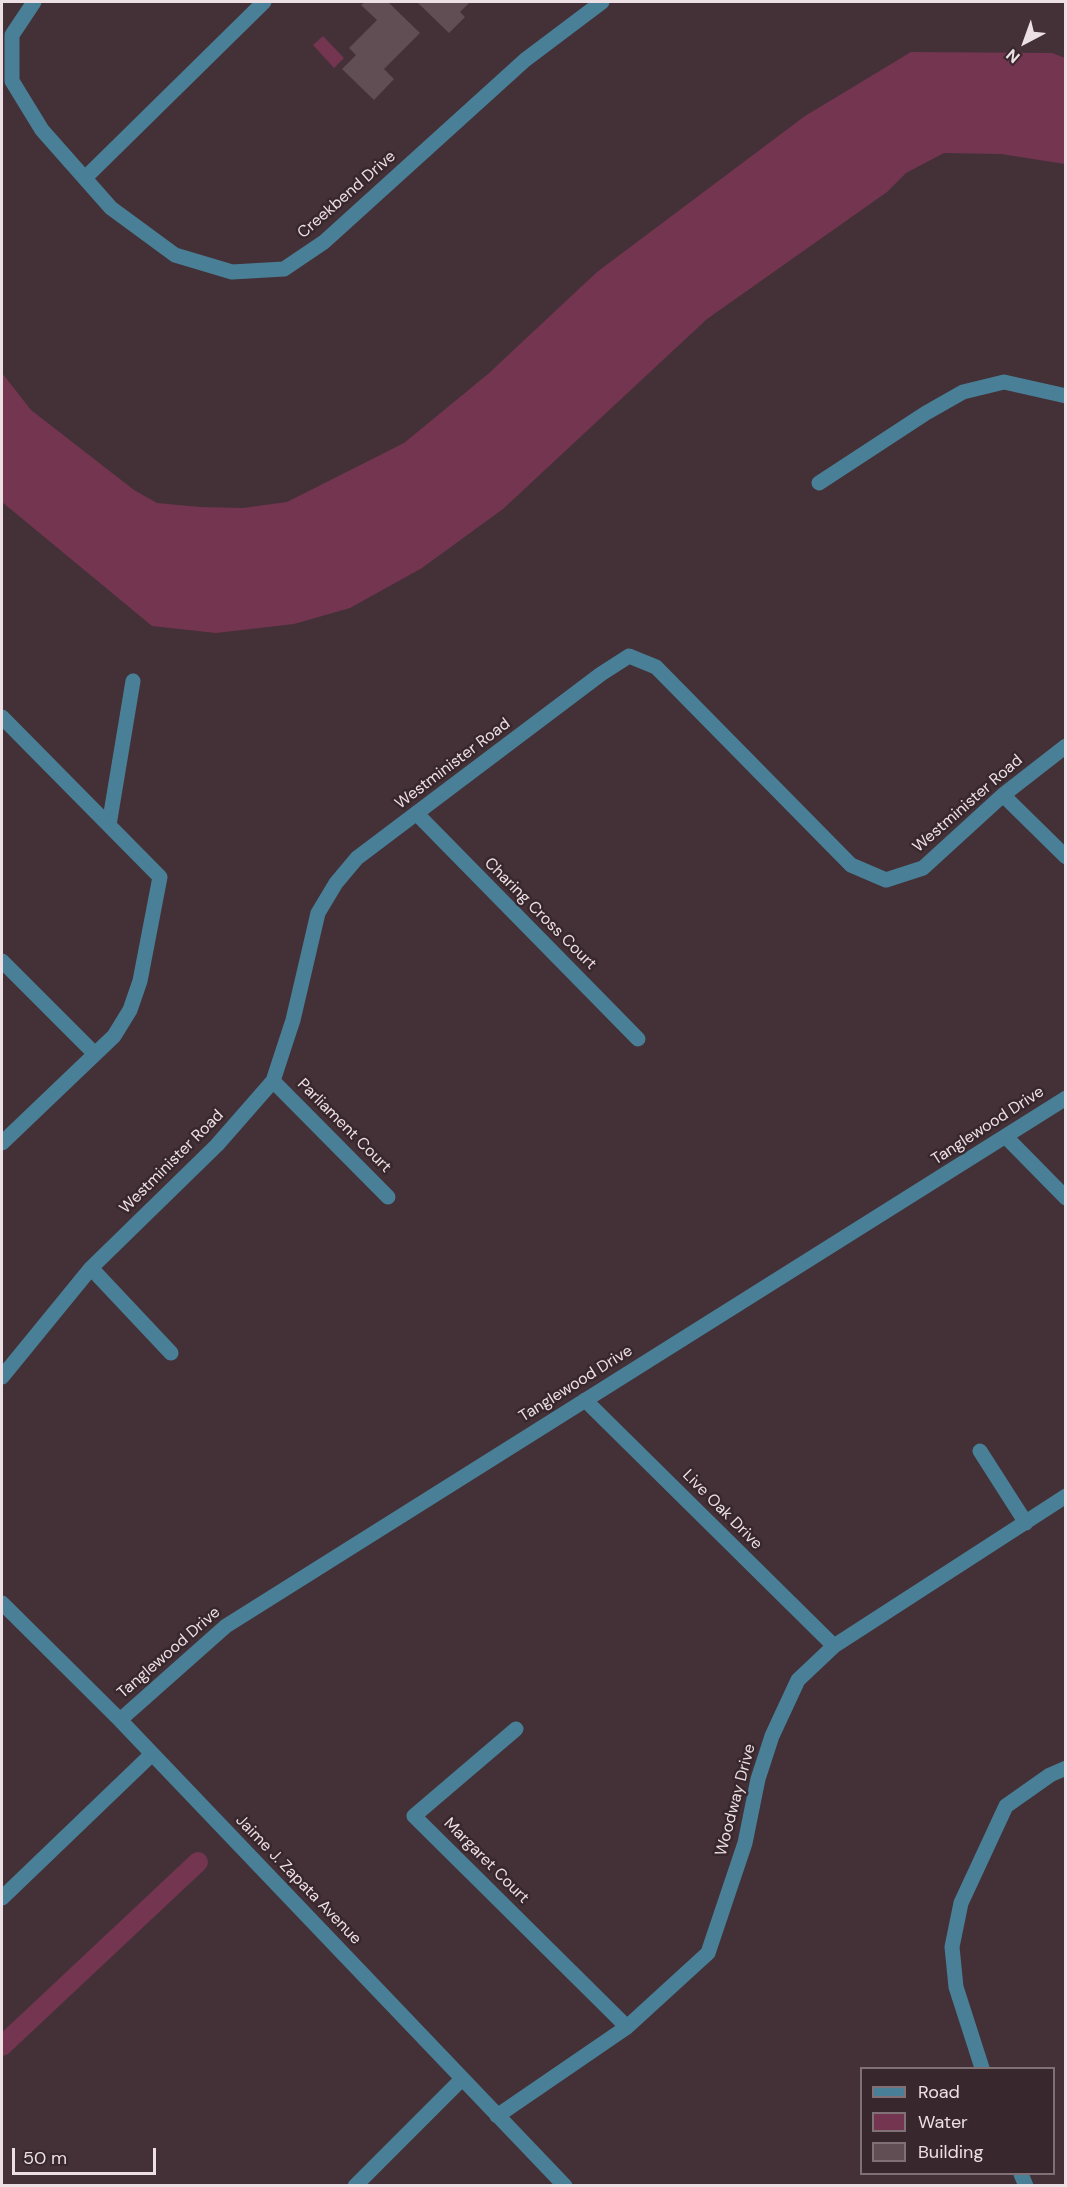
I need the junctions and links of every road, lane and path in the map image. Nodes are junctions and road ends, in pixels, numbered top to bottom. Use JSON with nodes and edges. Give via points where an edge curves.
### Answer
{"nodes":[{"id":1,"x":34,"y":2,"type":"edge"},
{"id":2,"x":264,"y":2,"type":"edge"},
{"id":3,"x":602,"y":2,"type":"edge"},
{"id":4,"x":85,"y":178,"type":"junction"},
{"id":5,"x":1065,"y":396,"type":"edge"},
{"id":6,"x":819,"y":483,"type":"dead end"},
{"id":7,"x":133,"y":681,"type":"dead end"},
{"id":8,"x":2,"y":717,"type":"edge"},
{"id":9,"x":1065,"y":746,"type":"edge"},
{"id":10,"x":1003,"y":795,"type":"junction"},
{"id":11,"x":417,"y":814,"type":"junction"},
{"id":12,"x":109,"y":825,"type":"junction"},
{"id":13,"x":1065,"y":857,"type":"edge"},
{"id":14,"x":2,"y":961,"type":"edge"},
{"id":15,"x":638,"y":1039,"type":"dead end"},
{"id":16,"x":95,"y":1054,"type":"junction"},
{"id":17,"x":273,"y":1081,"type":"junction"},
{"id":18,"x":1065,"y":1098,"type":"edge"},
{"id":19,"x":1006,"y":1137,"type":"junction"},
{"id":20,"x":2,"y":1143,"type":"edge"},
{"id":21,"x":388,"y":1197,"type":"dead end"},
{"id":22,"x":1065,"y":1198,"type":"edge"},
{"id":23,"x":91,"y":1268,"type":"junction"},
{"id":24,"x":171,"y":1353,"type":"dead end"},
{"id":25,"x":2,"y":1377,"type":"edge"},
{"id":26,"x":585,"y":1400,"type":"junction"},
{"id":27,"x":980,"y":1451,"type":"dead end"},
{"id":28,"x":1065,"y":1496,"type":"edge"},
{"id":29,"x":1026,"y":1523,"type":"junction"},
{"id":30,"x":2,"y":1603,"type":"edge"},
{"id":31,"x":834,"y":1646,"type":"junction"},
{"id":32,"x":120,"y":1720,"type":"junction"},
{"id":33,"x":516,"y":1728,"type":"dead end"},
{"id":34,"x":152,"y":1754,"type":"junction"},
{"id":35,"x":1065,"y":1768,"type":"edge"},
{"id":36,"x":2,"y":1898,"type":"edge"},
{"id":37,"x":627,"y":2027,"type":"junction"},
{"id":38,"x":982,"y":2067,"type":"edge"},
{"id":39,"x":462,"y":2079,"type":"junction"},
{"id":40,"x":497,"y":2116,"type":"junction"},
{"id":41,"x":355,"y":2186,"type":"edge"},
{"id":42,"x":565,"y":2186,"type":"edge"}],
"edges":[{"from":1,"to":4,"type":"street","name":"Creekbend Drive","via":[[12,35],[12,81],[42,130]]},
{"from":2,"to":4,"type":"street"},
{"from":3,"to":4,"type":"street","name":"Creekbend Drive","via":[[525,60],[324,242],[284,269],[232,272],[175,255],[111,208]]},
{"from":5,"to":6,"type":"street","via":[[1004,382],[963,393]]},
{"from":7,"to":12,"type":"street"},
{"from":8,"to":12,"type":"street"},
{"from":9,"to":10,"type":"street","name":"Westminister Road"},
{"from":10,"to":11,"type":"street","name":"Westminister Road","via":[[923,868],[886,880],[850,865],[656,667],[629,656]]},
{"from":10,"to":13,"type":"street"},
{"from":11,"to":15,"type":"street","name":"Charing Cross Court"},
{"from":11,"to":17,"type":"street","name":"Westminister Road","via":[[357,858],[318,913],[293,1020]]},
{"from":12,"to":16,"type":"street","via":[[160,877],[137,991],[114,1036]]},
{"from":14,"to":16,"type":"street"},
{"from":16,"to":20,"type":"street"},
{"from":17,"to":21,"type":"street","name":"Parliament Court"},
{"from":17,"to":23,"type":"street","name":"Westminister Road","via":[[217,1146]]},
{"from":18,"to":19,"type":"street","name":"Tanglewood Drive"},
{"from":19,"to":22,"type":"street"},
{"from":19,"to":26,"type":"street","name":"Tanglewood Drive"},
{"from":23,"to":24,"type":"street"},
{"from":23,"to":25,"type":"street","name":"Westminister Road"},
{"from":26,"to":31,"type":"street","name":"Live Oak Drive"},
{"from":26,"to":32,"type":"street","name":"Tanglewood Drive","via":[[225,1626]]},
{"from":27,"to":29,"type":"street"},
{"from":28,"to":29,"type":"street","name":"Woodway Drive"},
{"from":29,"to":31,"type":"street","name":"Woodway Drive"},
{"from":30,"to":32,"type":"street","name":"Jaime J. Zapata Avenue"},
{"from":31,"to":37,"type":"street","name":"Woodway Drive","via":[[798,1680],[772,1736],[758,1779],[745,1843],[708,1953]]},
{"from":32,"to":34,"type":"street","name":"Jaime J. Zapata Avenue"},
{"from":33,"to":37,"type":"street","name":"Margaret Court","via":[[414,1816]]},
{"from":34,"to":36,"type":"street"},
{"from":34,"to":39,"type":"street","name":"Jaime J. Zapata Avenue"},
{"from":35,"to":38,"type":"street","via":[[1006,1806],[962,1903],[952,1947],[956,1987]]},
{"from":37,"to":40,"type":"street","name":"Woodway Drive"},
{"from":39,"to":40,"type":"street","name":"Jaime J. Zapata Avenue"},
{"from":39,"to":41,"type":"street"},
{"from":40,"to":42,"type":"street","name":"Jaime J. Zapata Avenue"}]}
